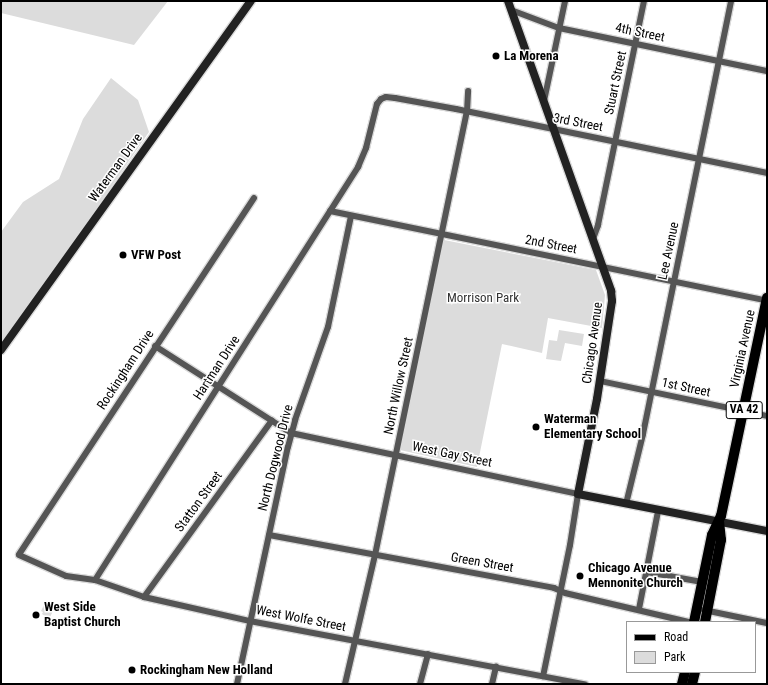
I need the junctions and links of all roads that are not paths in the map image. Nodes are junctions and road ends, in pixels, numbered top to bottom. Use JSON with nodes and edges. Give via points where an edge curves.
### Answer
{"nodes":[{"id":1,"x":251,"y":1,"type":"edge"},
{"id":2,"x":508,"y":1,"type":"edge"},
{"id":3,"x":565,"y":1,"type":"edge"},
{"id":4,"x":644,"y":1,"type":"edge"},
{"id":5,"x":731,"y":1,"type":"edge"},
{"id":6,"x":511,"y":10,"type":"junction"},
{"id":7,"x":559,"y":28,"type":"junction"},
{"id":8,"x":635,"y":44,"type":"junction"},
{"id":9,"x":719,"y":61,"type":"junction"},
{"id":10,"x":767,"y":70,"type":"edge"},
{"id":11,"x":468,"y":91,"type":"dead end"},
{"id":12,"x":544,"y":103,"type":"junction"},
{"id":13,"x":466,"y":112,"type":"junction"},
{"id":14,"x":554,"y":129,"type":"junction"},
{"id":15,"x":615,"y":142,"type":"junction"},
{"id":16,"x":699,"y":159,"type":"junction"},
{"id":17,"x":358,"y":167,"type":"joint"},
{"id":18,"x":767,"y":173,"type":"edge"},
{"id":19,"x":254,"y":198,"type":"dead end"},
{"id":20,"x":330,"y":211,"type":"junction"},
{"id":21,"x":351,"y":216,"type":"junction"},
{"id":22,"x":441,"y":235,"type":"junction"},
{"id":23,"x":593,"y":239,"type":"junction"},
{"id":24,"x":603,"y":266,"type":"junction"},
{"id":25,"x":674,"y":282,"type":"junction"},
{"id":26,"x":767,"y":300,"type":"edge"},
{"id":27,"x":155,"y":346,"type":"junction"},
{"id":28,"x":1,"y":350,"type":"edge"},
{"id":29,"x":600,"y":381,"type":"junction"},
{"id":30,"x":218,"y":386,"type":"junction"},
{"id":31,"x":651,"y":392,"type":"junction"},
{"id":32,"x":744,"y":412,"type":"junction"},
{"id":33,"x":767,"y":416,"type":"edge"},
{"id":34,"x":272,"y":420,"type":"junction"},
{"id":35,"x":291,"y":433,"type":"junction"},
{"id":36,"x":396,"y":455,"type":"junction"},
{"id":37,"x":578,"y":494,"type":"junction"},
{"id":38,"x":626,"y":504,"type":"junction"},
{"id":39,"x":658,"y":511,"type":"junction"},
{"id":40,"x":719,"y":522,"type":"junction"},
{"id":41,"x":767,"y":531,"type":"edge"},
{"id":42,"x":269,"y":535,"type":"junction"},
{"id":43,"x":19,"y":555,"type":"joint"},
{"id":44,"x":375,"y":555,"type":"junction"},
{"id":45,"x":647,"y":572,"type":"junction"},
{"id":46,"x":95,"y":580,"type":"junction"},
{"id":47,"x":702,"y":582,"type":"junction"},
{"id":48,"x":560,"y":591,"type":"junction"},
{"id":49,"x":144,"y":597,"type":"junction"},
{"id":50,"x":639,"y":609,"type":"junction"},
{"id":51,"x":702,"y":609,"type":"junction"},
{"id":52,"x":250,"y":621,"type":"junction"},
{"id":53,"x":685,"y":621,"type":"edge"},
{"id":54,"x":695,"y":621,"type":"edge"},
{"id":55,"x":705,"y":621,"type":"edge"},
{"id":56,"x":767,"y":623,"type":"edge"},
{"id":57,"x":357,"y":641,"type":"junction"},
{"id":58,"x":428,"y":654,"type":"junction"},
{"id":59,"x":496,"y":666,"type":"junction"},
{"id":60,"x":685,"y":673,"type":"edge"},
{"id":61,"x":695,"y":673,"type":"edge"},
{"id":62,"x":543,"y":676,"type":"junction"},
{"id":63,"x":237,"y":684,"type":"edge"},
{"id":64,"x":345,"y":684,"type":"edge"},
{"id":65,"x":420,"y":684,"type":"edge"},
{"id":66,"x":492,"y":684,"type":"edge"},
{"id":67,"x":585,"y":684,"type":"edge"},
{"id":68,"x":682,"y":684,"type":"edge"},
{"id":69,"x":692,"y":684,"type":"edge"}],
"edges":[{"from":1,"to":28,"type":"street","name":"Waterman Drive"},
{"from":2,"to":6,"type":"street","name":"Chicago Avenue"},
{"from":3,"to":7,"type":"street"},
{"from":4,"to":8,"type":"street","name":"Stuart Street"},
{"from":5,"to":9,"type":"street","name":"Lee Avenue"},
{"from":6,"to":7,"type":"street","name":"4th Street"},
{"from":6,"to":12,"type":"street","name":"Chicago Avenue"},
{"from":7,"to":8,"type":"street","name":"4th Street"},
{"from":7,"to":12,"type":"street"},
{"from":8,"to":9,"type":"street","name":"4th Street"},
{"from":8,"to":15,"type":"street","name":"Stuart Street"},
{"from":9,"to":10,"type":"street","name":"4th Street"},
{"from":9,"to":16,"type":"street","name":"Lee Avenue"},
{"from":11,"to":13,"type":"street","name":"North Willow Street"},
{"from":12,"to":14,"type":"street","name":"Chicago Avenue"},
{"from":13,"to":14,"type":"street","name":"3rd Street"},
{"from":13,"to":17,"type":"street","name":"3rd Street","via":[[385,97],[377,104],[366,148]]},
{"from":13,"to":22,"type":"street","name":"North Willow Street"},
{"from":14,"to":15,"type":"street","name":"3rd Street"},
{"from":14,"to":23,"type":"street","name":"Chicago Avenue"},
{"from":15,"to":16,"type":"street","name":"3rd Street"},
{"from":15,"to":23,"type":"street","name":"Stuart Street"},
{"from":16,"to":18,"type":"street","name":"3rd Street"},
{"from":16,"to":25,"type":"street","name":"Lee Avenue"},
{"from":17,"to":20,"type":"street","name":"Hartman Drive"},
{"from":19,"to":27,"type":"street","name":"Rockingham Drive"},
{"from":20,"to":21,"type":"street","name":"2nd Street"},
{"from":20,"to":30,"type":"street","name":"Hartman Drive"},
{"from":21,"to":22,"type":"street","name":"2nd Street"},
{"from":21,"to":35,"type":"street","name":"North Dogwood Drive","via":[[328,327]]},
{"from":22,"to":24,"type":"street","name":"2nd Street"},
{"from":22,"to":36,"type":"street","name":"North Willow Street"},
{"from":23,"to":24,"type":"street","name":"Chicago Avenue"},
{"from":24,"to":25,"type":"street","name":"2nd Street"},
{"from":24,"to":29,"type":"street","name":"Chicago Avenue","via":[[612,298]]},
{"from":25,"to":26,"type":"street","name":"2nd Street"},
{"from":25,"to":31,"type":"street","name":"Lee Avenue"},
{"from":26,"to":32,"type":"main road","name":"Virginia Avenue","number":"VA 42"},
{"from":27,"to":30,"type":"street","name":"West Gay Street"},
{"from":27,"to":43,"type":"street","name":"Rockingham Drive"},
{"from":29,"to":31,"type":"street","name":"1st Street"},
{"from":29,"to":37,"type":"street","name":"Chicago Avenue"},
{"from":30,"to":34,"type":"street","name":"West Gay Street"},
{"from":30,"to":46,"type":"street","name":"Hartman Drive"},
{"from":31,"to":32,"type":"street","name":"1st Street"},
{"from":31,"to":38,"type":"street","name":"Lee Avenue"},
{"from":32,"to":33,"type":"street","name":"1st Street"},
{"from":32,"to":40,"type":"main road","name":"Virginia Avenue","number":"VA 42"},
{"from":34,"to":35,"type":"street","name":"West Gay Street"},
{"from":34,"to":49,"type":"street","name":"Statton Street"},
{"from":35,"to":36,"type":"street","name":"West Gay Street"},
{"from":35,"to":42,"type":"street","name":"North Dogwood Drive"},
{"from":36,"to":37,"type":"street","name":"West Gay Street"},
{"from":36,"to":44,"type":"street","name":"North Willow Street"},
{"from":37,"to":38,"type":"street","name":"West Gay Street"},
{"from":37,"to":48,"type":"street","name":"Chicago Avenue"},
{"from":38,"to":39,"type":"street","name":"West Gay Street"},
{"from":39,"to":40,"type":"street","name":"West Gay Street"},
{"from":39,"to":45,"type":"street"},
{"from":40,"to":41,"type":"street","name":"West Gay Street"},
{"from":40,"to":47,"type":"main road","number":"VA 42","via":[[712,535]]},
{"from":40,"to":51,"type":"main road","number":"VA 42","via":[[721,540]]},
{"from":42,"to":44,"type":"street","name":"Green Street"},
{"from":42,"to":52,"type":"street","name":"North Dogwood Drive"},
{"from":43,"to":46,"type":"street","name":"West Wolfe Street","via":[[66,576]]},
{"from":44,"to":48,"type":"street","name":"Green Street"},
{"from":44,"to":57,"type":"street","name":"North Willow Street"},
{"from":45,"to":47,"type":"street"},
{"from":45,"to":50,"type":"street"},
{"from":46,"to":49,"type":"street","name":"West Wolfe Street"},
{"from":47,"to":51,"type":"main road","number":"VA 42"},
{"from":48,"to":50,"type":"street","name":"Green Street"},
{"from":48,"to":62,"type":"street","name":"Chicago Avenue"},
{"from":49,"to":52,"type":"street","name":"West Wolfe Street"},
{"from":50,"to":53,"type":"street","name":"Green Street"},
{"from":51,"to":54,"type":"main road","number":"VA 42"},
{"from":51,"to":55,"type":"main road","number":"VA 42"},
{"from":51,"to":56,"type":"street"},
{"from":52,"to":57,"type":"street","name":"West Wolfe Street"},
{"from":52,"to":63,"type":"street","name":"North Dogwood Drive"},
{"from":57,"to":58,"type":"street","name":"West Wolfe Street"},
{"from":57,"to":64,"type":"street","name":"North Willow Street"},
{"from":58,"to":59,"type":"street","name":"West Wolfe Street"},
{"from":58,"to":65,"type":"street"},
{"from":59,"to":62,"type":"street","name":"West Wolfe Street"},
{"from":59,"to":66,"type":"street"},
{"from":60,"to":68,"type":"main road"},
{"from":61,"to":69,"type":"main road"},
{"from":62,"to":67,"type":"street","name":"West Wolfe Street"}]}
